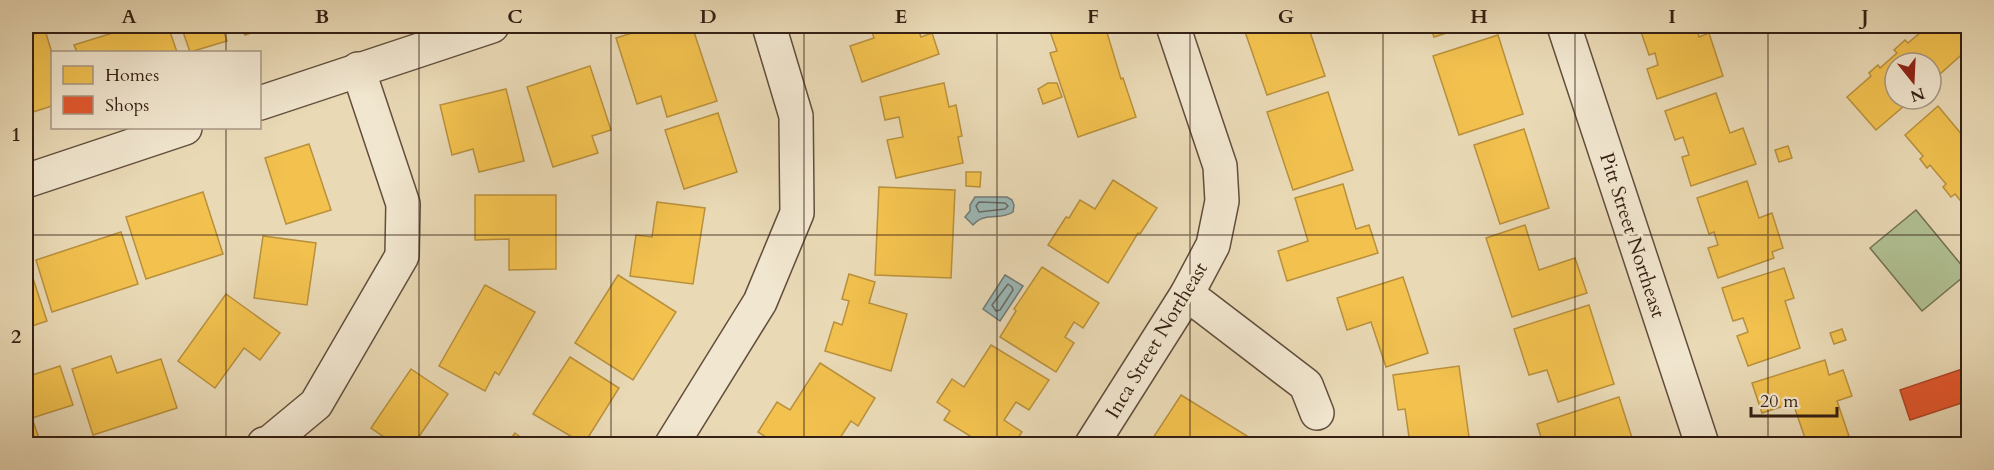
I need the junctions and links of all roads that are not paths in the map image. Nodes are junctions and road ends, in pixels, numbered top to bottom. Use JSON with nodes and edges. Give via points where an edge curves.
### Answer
{"nodes":[{"id":1,"x":492,"y":26,"type":"edge"},
{"id":2,"x":769,"y":26,"type":"edge"},
{"id":3,"x":1173,"y":26,"type":"edge"},
{"id":4,"x":1564,"y":26,"type":"edge"},
{"id":5,"x":358,"y":69,"type":"junction"},
{"id":6,"x":261,"y":103,"type":"edge"},
{"id":7,"x":182,"y":129,"type":"edge"},
{"id":8,"x":26,"y":181,"type":"edge"},
{"id":9,"x":1187,"y":294,"type":"junction"},
{"id":10,"x":1317,"y":413,"type":"dead end"},
{"id":11,"x":264,"y":444,"type":"edge"},
{"id":12,"x":672,"y":444,"type":"edge"},
{"id":13,"x":1092,"y":444,"type":"edge"},
{"id":14,"x":1702,"y":444,"type":"edge"}],
"edges":[{"from":1,"to":5,"type":"street"},
{"from":2,"to":12,"type":"street","via":[[796,116],[797,213],[760,302]]},
{"from":3,"to":9,"type":"street","name":"Inca Street Northeast","via":[[1220,166],[1222,201],[1213,245]]},
{"from":4,"to":14,"type":"street","name":"Pitt Street Northeast"},
{"from":5,"to":6,"type":"street"},
{"from":5,"to":11,"type":"street","via":[[403,204],[402,256],[316,404]]},
{"from":7,"to":8,"type":"street"},
{"from":9,"to":10,"type":"street","via":[[1306,385]]},
{"from":9,"to":13,"type":"street","name":"Inca Street Northeast"}]}
